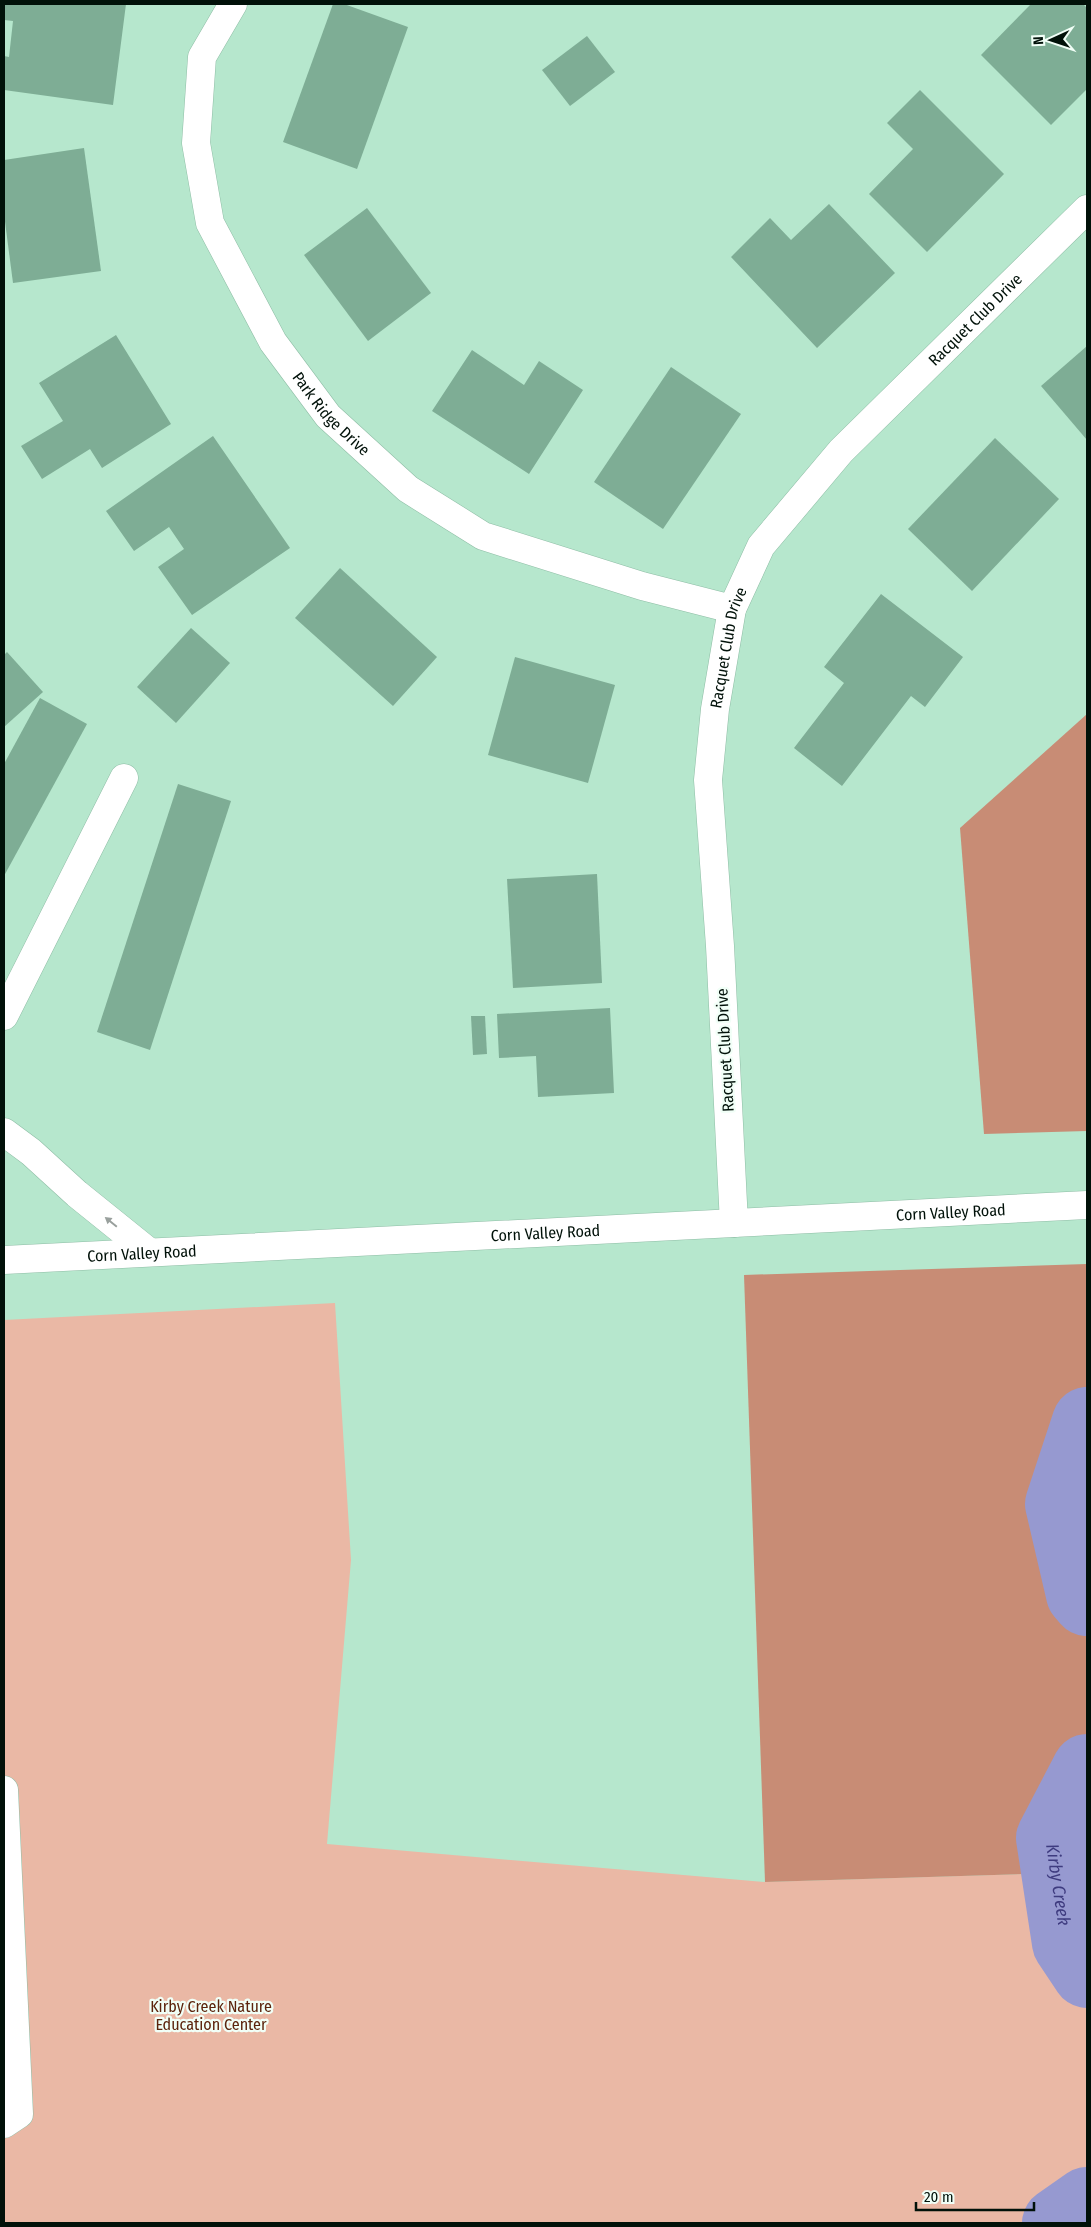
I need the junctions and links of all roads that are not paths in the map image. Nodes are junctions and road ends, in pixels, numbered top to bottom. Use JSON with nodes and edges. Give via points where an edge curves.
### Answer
{"nodes":[{"id":1,"x":233,"y":4,"type":"edge"},
{"id":2,"x":1087,"y":209,"type":"edge"},
{"id":3,"x":732,"y":609,"type":"junction"},
{"id":4,"x":124,"y":778,"type":"dead end"},
{"id":5,"x":4,"y":1016,"type":"edge"},
{"id":6,"x":4,"y":1132,"type":"edge"},
{"id":7,"x":1087,"y":1205,"type":"edge"},
{"id":8,"x":734,"y":1223,"type":"junction"},
{"id":9,"x":149,"y":1252,"type":"junction"},
{"id":10,"x":4,"y":1260,"type":"edge"},
{"id":11,"x":4,"y":1790,"type":"edge"},
{"id":12,"x":4,"y":2124,"type":"edge"}],
"edges":[{"from":1,"to":3,"type":"street","name":"Park Ridge Drive","via":[[202,57],[196,143],[210,223],[273,342],[328,416],[408,489],[483,536],[642,586]]},
{"from":2,"to":3,"type":"street","name":"Racquet Club Drive","via":[[841,451],[761,546]]},
{"from":3,"to":8,"type":"street","name":"Racquet Club Drive","via":[[715,709],[708,780]]},
{"from":4,"to":5,"type":"street"},
{"from":9,"to":6,"type":"street","one_way":true},
{"from":7,"to":8,"type":"street","name":"Corn Valley Road"},
{"from":8,"to":9,"type":"street","name":"Corn Valley Road"},
{"from":9,"to":10,"type":"street","name":"Corn Valley Road"},
{"from":11,"to":12,"type":"street","via":[[19,2114]]}]}
